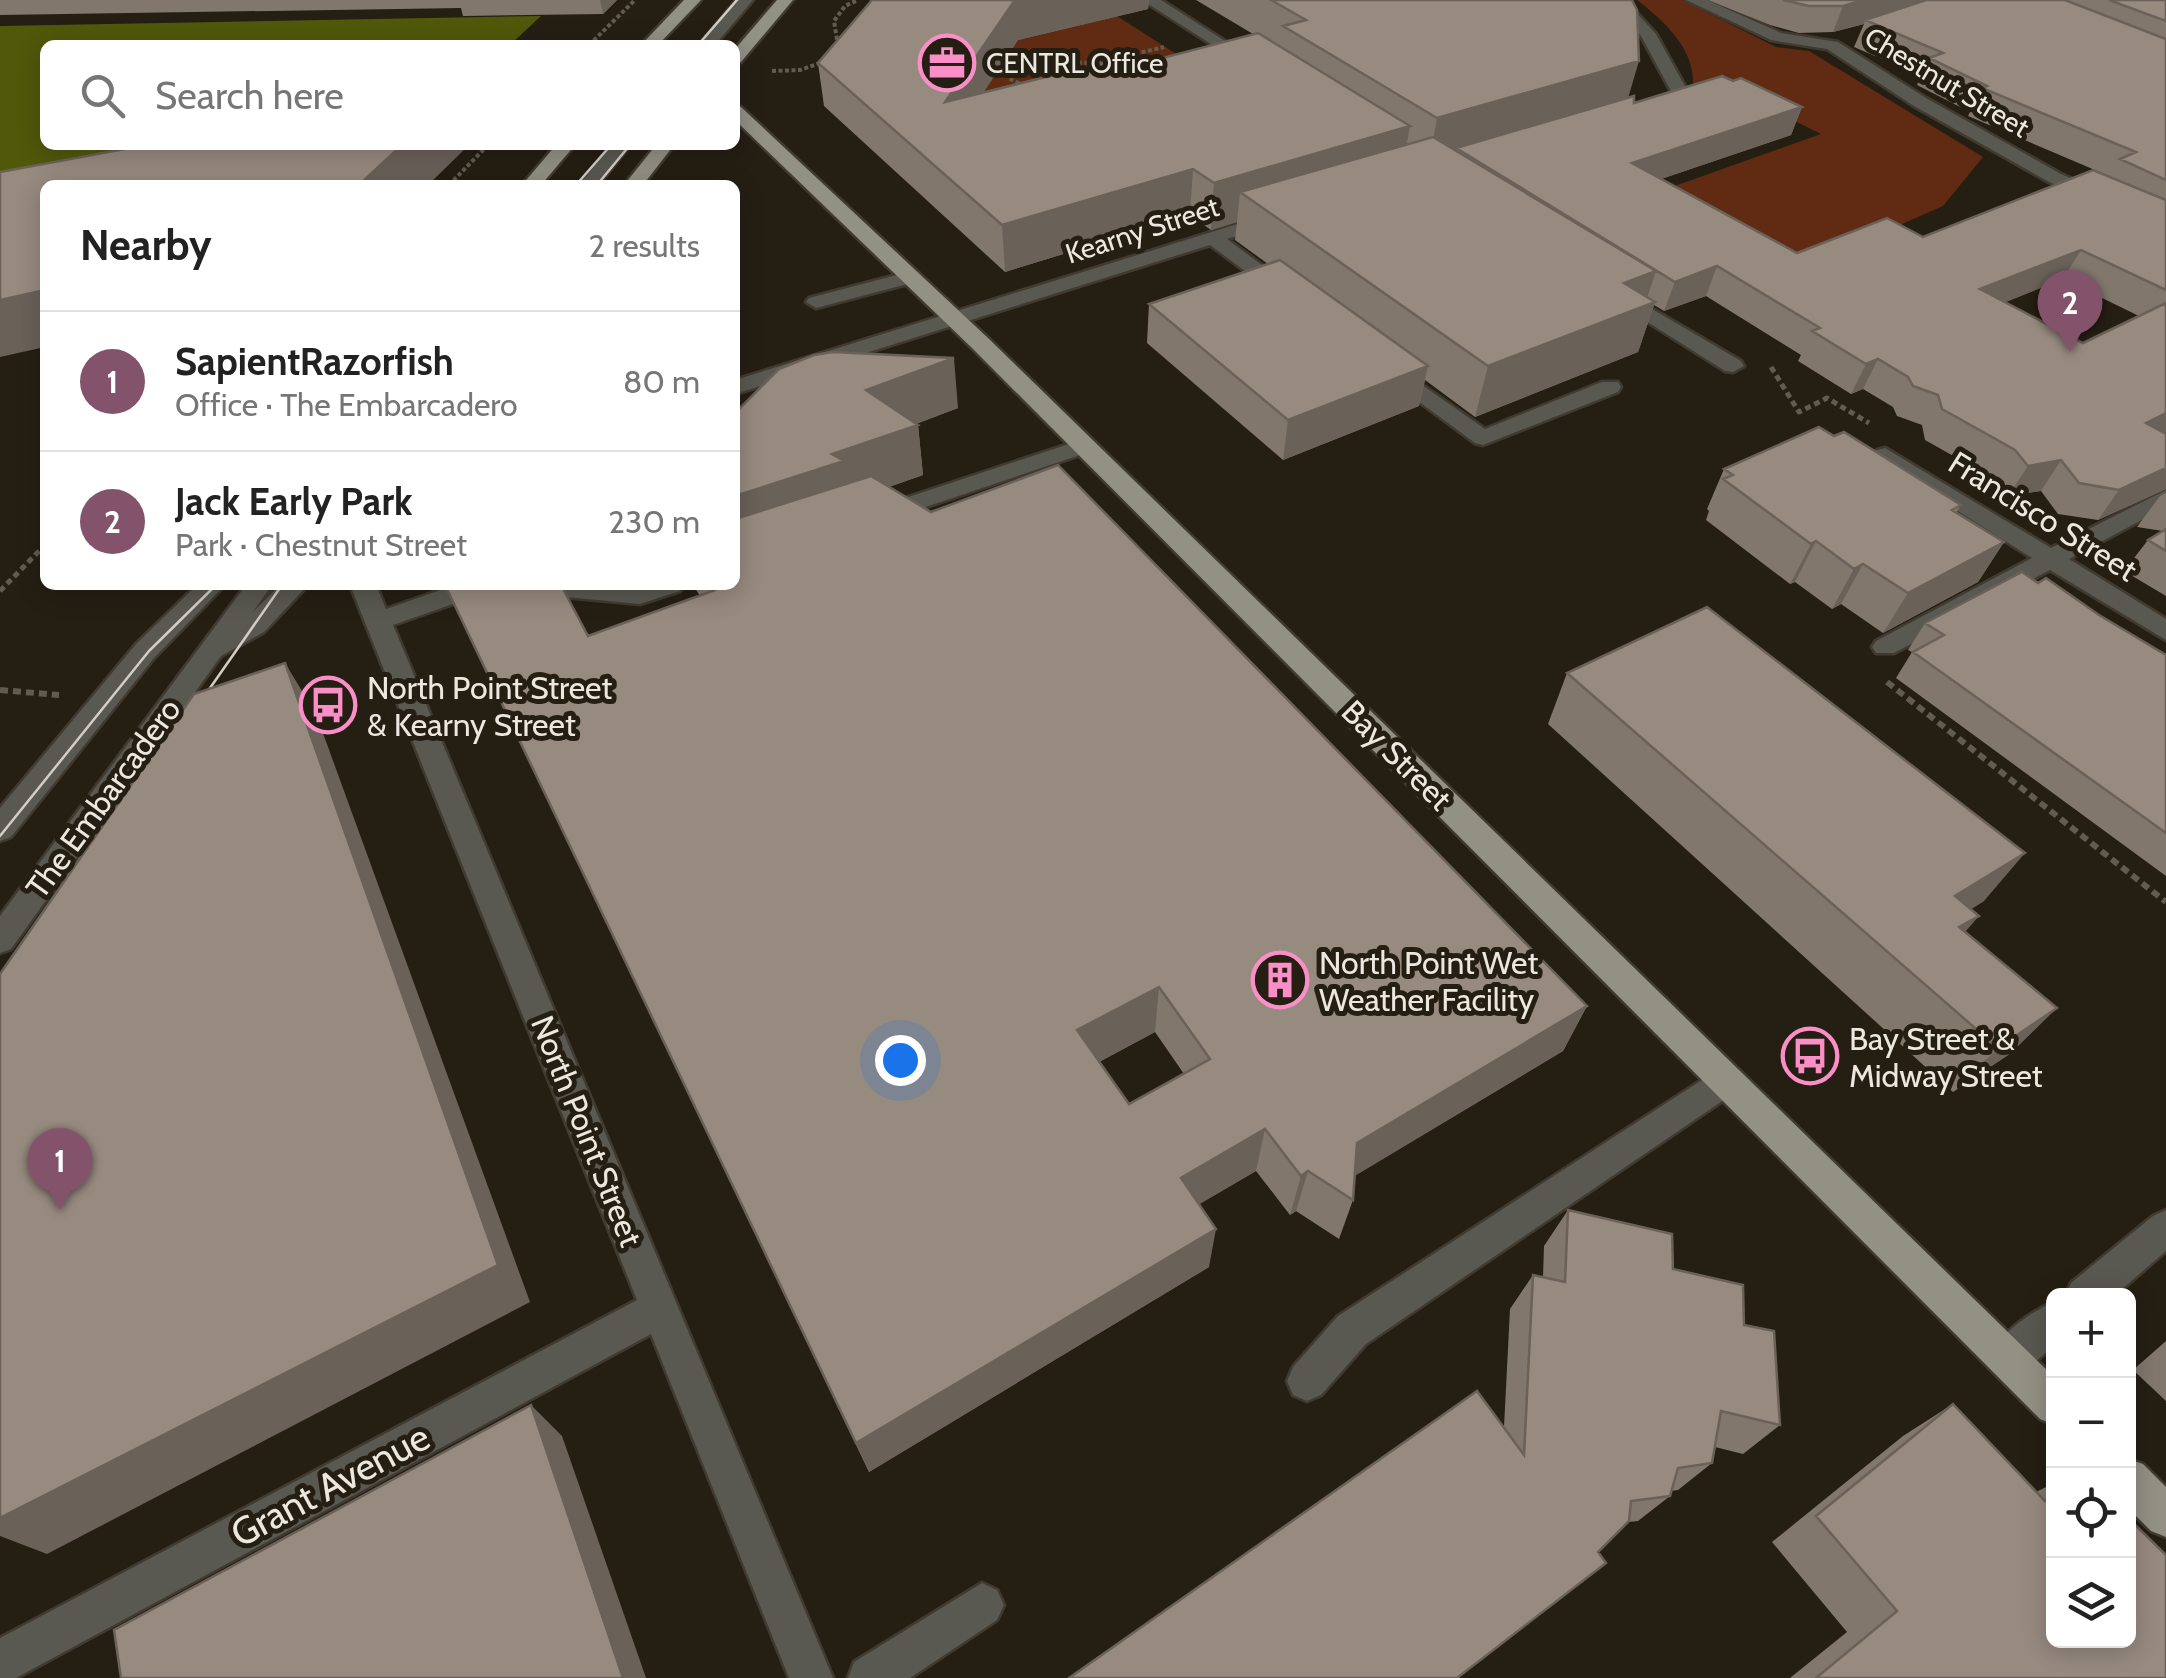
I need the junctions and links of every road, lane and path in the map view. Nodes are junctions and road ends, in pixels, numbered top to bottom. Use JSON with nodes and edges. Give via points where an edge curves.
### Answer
{"nodes":[{"id":1,"x":635,"y":0,"type":"edge"},
{"id":2,"x":693,"y":0,"type":"edge"},
{"id":3,"x":745,"y":0,"type":"edge"},
{"id":4,"x":785,"y":0,"type":"edge"},
{"id":5,"x":858,"y":0,"type":"edge"},
{"id":6,"x":1150,"y":0,"type":"edge"},
{"id":7,"x":1617,"y":0,"type":"edge"},
{"id":8,"x":1694,"y":0,"type":"edge"},
{"id":9,"x":1207,"y":35,"type":"junction"},
{"id":10,"x":594,"y":40,"type":"edge"},
{"id":11,"x":653,"y":40,"type":"edge"},
{"id":12,"x":711,"y":40,"type":"edge"},
{"id":13,"x":740,"y":53,"type":"edge"},
{"id":14,"x":1059,"y":62,"type":"junction"},
{"id":15,"x":760,"y":72,"type":"dead end"},
{"id":16,"x":1271,"y":76,"type":"edge"},
{"id":17,"x":1069,"y":82,"type":"edge"},
{"id":18,"x":1040,"y":90,"type":"edge"},
{"id":19,"x":1645,"y":108,"type":"edge"},
{"id":20,"x":740,"y":116,"type":"edge"},
{"id":21,"x":483,"y":150,"type":"edge"},
{"id":22,"x":562,"y":150,"type":"edge"},
{"id":23,"x":618,"y":150,"type":"edge"},
{"id":24,"x":661,"y":150,"type":"edge"},
{"id":25,"x":454,"y":180,"type":"edge"},
{"id":26,"x":535,"y":180,"type":"edge"},
{"id":27,"x":592,"y":180,"type":"edge"},
{"id":28,"x":637,"y":180,"type":"edge"},
{"id":29,"x":1294,"y":212,"type":"edge"},
{"id":30,"x":2166,"y":228,"type":"edge"},
{"id":31,"x":1213,"y":238,"type":"junction"},
{"id":32,"x":912,"y":277,"type":"junction"},
{"id":33,"x":1603,"y":286,"type":"edge"},
{"id":34,"x":816,"y":302,"type":"dead end"},
{"id":35,"x":1308,"y":309,"type":"edge"},
{"id":36,"x":956,"y":320,"type":"junction"},
{"id":37,"x":1372,"y":356,"type":"edge"},
{"id":38,"x":1733,"y":366,"type":"joint"},
{"id":39,"x":740,"y":385,"type":"edge"},
{"id":40,"x":1610,"y":387,"type":"dead end"},
{"id":41,"x":1872,"y":425,"type":"dead end"},
{"id":42,"x":1084,"y":446,"type":"junction"},
{"id":43,"x":1885,"y":455,"type":"edge"},
{"id":44,"x":2166,"y":496,"type":"edge"},
{"id":45,"x":854,"y":524,"type":"edge"},
{"id":46,"x":40,"y":550,"type":"edge"},
{"id":47,"x":2050,"y":558,"type":"junction"},
{"id":48,"x":207,"y":590,"type":"edge"},
{"id":49,"x":237,"y":590,"type":"edge"},
{"id":50,"x":255,"y":590,"type":"edge"},
{"id":51,"x":289,"y":590,"type":"edge"},
{"id":52,"x":365,"y":590,"type":"edge"},
{"id":53,"x":468,"y":590,"type":"edge"},
{"id":54,"x":581,"y":590,"type":"edge"},
{"id":55,"x":655,"y":590,"type":"edge"},
{"id":56,"x":0,"y":591,"type":"edge"},
{"id":57,"x":378,"y":621,"type":"junction"},
{"id":58,"x":2166,"y":631,"type":"edge"},
{"id":59,"x":1885,"y":647,"type":"joint"},
{"id":60,"x":206,"y":657,"type":"junction"},
{"id":61,"x":0,"y":690,"type":"edge"},
{"id":62,"x":66,"y":695,"type":"dead end"},
{"id":63,"x":0,"y":828,"type":"edge"},
{"id":64,"x":2166,"y":902,"type":"edge"},
{"id":65,"x":0,"y":940,"type":"edge"},
{"id":66,"x":1725,"y":1080,"type":"junction"},
{"id":67,"x":2166,"y":1228,"type":"edge"},
{"id":68,"x":2094,"y":1288,"type":"edge"},
{"id":69,"x":660,"y":1309,"type":"junction"},
{"id":70,"x":2046,"y":1328,"type":"edge"},
{"id":71,"x":2008,"y":1359,"type":"junction"},
{"id":72,"x":1308,"y":1380,"type":"dead end"},
{"id":73,"x":2046,"y":1397,"type":"edge"},
{"id":74,"x":2136,"y":1487,"type":"edge"},
{"id":75,"x":2166,"y":1516,"type":"edge"},
{"id":76,"x":982,"y":1605,"type":"dead end"},
{"id":77,"x":0,"y":1662,"type":"edge"},
{"id":78,"x":811,"y":1678,"type":"edge"},
{"id":79,"x":870,"y":1678,"type":"edge"}],
"edges":[{"from":1,"to":10,"type":"path"},
{"from":2,"to":11,"type":"main road"},
{"from":3,"to":12,"type":"street"},
{"from":4,"to":13,"type":"main road"},
{"from":5,"to":15,"type":"path","via":[[837,14],[838,49],[826,61]]},
{"from":6,"to":9,"type":"street"},
{"from":7,"to":19,"type":"street","via":[[1648,34],[1683,97]]},
{"from":8,"to":30,"type":"street","name":"Chestnut Street","via":[[1777,36],[1841,42],[1920,102],[2055,178]]},
{"from":9,"to":14,"type":"path","via":[[1098,63]]},
{"from":9,"to":16,"type":"street"},
{"from":14,"to":17,"type":"path","via":[[1072,71]]},
{"from":14,"to":18,"type":"path","via":[[1030,62],[1008,72],[1014,82]]},
{"from":20,"to":32,"type":"main road","name":"Bay Street"},
{"from":21,"to":25,"type":"path"},
{"from":22,"to":26,"type":"main road"},
{"from":23,"to":27,"type":"street"},
{"from":24,"to":28,"type":"main road"},
{"from":29,"to":31,"type":"street","name":"Kearny Street"},
{"from":31,"to":35,"type":"street"},
{"from":31,"to":36,"type":"street","name":"Kearny Street"},
{"from":32,"to":34,"type":"street"},
{"from":32,"to":36,"type":"main road","name":"Bay Street"},
{"from":33,"to":38,"type":"street"},
{"from":36,"to":39,"type":"street","name":"Kearny Street"},
{"from":36,"to":42,"type":"main road","name":"Bay Street"},
{"from":37,"to":40,"type":"street","via":[[1483,438]]},
{"from":38,"to":41,"type":"path","via":[[1762,351],[1799,412],[1826,398]]},
{"from":42,"to":45,"type":"street"},
{"from":42,"to":66,"type":"main road","name":"Bay Street"},
{"from":43,"to":47,"type":"street","name":"Francisco Street"},
{"from":44,"to":47,"type":"street"},
{"from":46,"to":56,"type":"path"},
{"from":47,"to":58,"type":"street","name":"Francisco Street"},
{"from":47,"to":59,"type":"street"},
{"from":48,"to":63,"type":"street","via":[[145,651]]},
{"from":49,"to":60,"type":"street","name":"The Embarcadero"},
{"from":50,"to":60,"type":"street","name":"The Embarcadero"},
{"from":51,"to":60,"type":"street","name":"The Embarcadero","via":[[255,626]]},
{"from":52,"to":57,"type":"street","name":"North Point Street"},
{"from":53,"to":57,"type":"street"},
{"from":54,"to":55,"type":"street"},
{"from":57,"to":69,"type":"street","name":"North Point Street"},
{"from":59,"to":64,"type":"path","via":[[1875,664],[1891,688]]},
{"from":60,"to":65,"type":"street","name":"The Embarcadero"},
{"from":61,"to":62,"type":"path"},
{"from":66,"to":71,"type":"main road","name":"Bay Street"},
{"from":66,"to":72,"type":"street","via":[[1352,1330]]},
{"from":67,"to":68,"type":"street"},
{"from":69,"to":77,"type":"street","name":"Grant Avenue"},
{"from":69,"to":78,"type":"street","name":"North Point Street"},
{"from":70,"to":71,"type":"street"},
{"from":71,"to":73,"type":"main road","name":"Bay Street"},
{"from":74,"to":75,"type":"main road"},
{"from":76,"to":79,"type":"street"}]}
